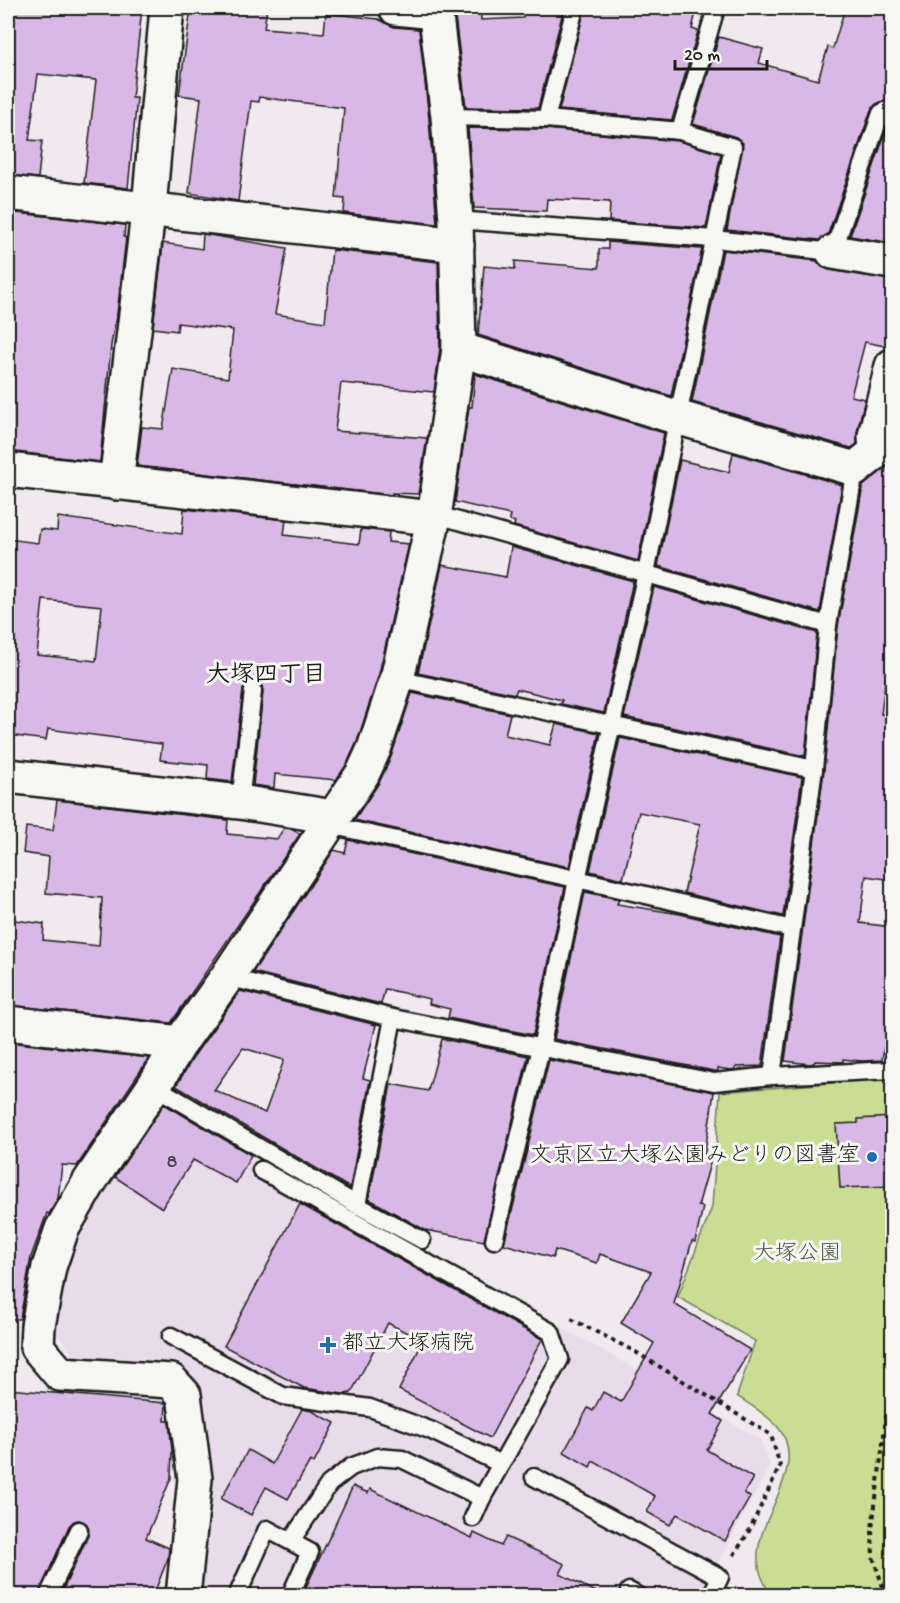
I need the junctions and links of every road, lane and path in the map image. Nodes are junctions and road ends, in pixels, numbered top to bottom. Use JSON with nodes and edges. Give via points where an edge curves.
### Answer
{"nodes":[{"id":1,"x":167,"y":8,"type":"edge"},
{"id":2,"x":396,"y":8,"type":"edge"},
{"id":3,"x":575,"y":8,"type":"edge"},
{"id":4,"x":716,"y":8,"type":"edge"},
{"id":5,"x":435,"y":10,"type":"edge"},
{"id":6,"x":892,"y":108,"type":"edge"},
{"id":7,"x":448,"y":117,"type":"junction"},
{"id":8,"x":546,"y":119,"type":"junction"},
{"id":9,"x":680,"y":130,"type":"junction"},
{"id":10,"x":8,"y":193,"type":"edge"},
{"id":11,"x":148,"y":209,"type":"junction"},
{"id":12,"x":456,"y":233,"type":"junction"},
{"id":13,"x":714,"y":239,"type":"junction"},
{"id":14,"x":833,"y":252,"type":"junction"},
{"id":15,"x":892,"y":262,"type":"edge"},
{"id":16,"x":459,"y":349,"type":"junction"},
{"id":17,"x":892,"y":366,"type":"edge"},
{"id":18,"x":677,"y":417,"type":"junction"},
{"id":19,"x":874,"y":451,"type":"edge"},
{"id":20,"x":8,"y":470,"type":"edge"},
{"id":21,"x":116,"y":483,"type":"junction"},
{"id":22,"x":434,"y":517,"type":"junction"},
{"id":23,"x":646,"y":573,"type":"junction"},
{"id":24,"x":828,"y":624,"type":"junction"},
{"id":25,"x":397,"y":679,"type":"junction"},
{"id":26,"x":253,"y":692,"type":"dead end"},
{"id":27,"x":612,"y":725,"type":"junction"},
{"id":28,"x":814,"y":769,"type":"junction"},
{"id":29,"x":8,"y":776,"type":"edge"},
{"id":30,"x":240,"y":802,"type":"junction"},
{"id":31,"x":329,"y":821,"type":"junction"},
{"id":32,"x":577,"y":879,"type":"junction"},
{"id":33,"x":792,"y":929,"type":"junction"},
{"id":34,"x":227,"y":977,"type":"junction"},
{"id":35,"x":393,"y":1018,"type":"junction"},
{"id":36,"x":8,"y":1023,"type":"edge"},
{"id":37,"x":180,"y":1043,"type":"junction"},
{"id":38,"x":541,"y":1048,"type":"junction"},
{"id":39,"x":892,"y":1070,"type":"edge"},
{"id":40,"x":772,"y":1076,"type":"junction"},
{"id":41,"x":154,"y":1086,"type":"junction"},
{"id":42,"x":261,"y":1170,"type":"dead end"},
{"id":43,"x":357,"y":1205,"type":"junction"},
{"id":44,"x":422,"y":1240,"type":"dead end"},
{"id":45,"x":494,"y":1240,"type":"dead end"},
{"id":46,"x":568,"y":1318,"type":"dead end"},
{"id":47,"x":171,"y":1336,"type":"dead end"},
{"id":48,"x":892,"y":1372,"type":"edge"},
{"id":49,"x":501,"y":1464,"type":"junction"},
{"id":50,"x":534,"y":1477,"type":"dead end"},
{"id":51,"x":482,"y":1498,"type":"junction"},
{"id":52,"x":473,"y":1518,"type":"dead end"},
{"id":53,"x":79,"y":1530,"type":"dead end"},
{"id":54,"x":291,"y":1541,"type":"junction"},
{"id":55,"x":720,"y":1577,"type":"junction"},
{"id":56,"x":48,"y":1596,"type":"edge"},
{"id":57,"x":183,"y":1596,"type":"edge"},
{"id":58,"x":237,"y":1596,"type":"edge"},
{"id":59,"x":290,"y":1596,"type":"edge"},
{"id":60,"x":711,"y":1596,"type":"edge"},
{"id":61,"x":886,"y":1596,"type":"edge"}],
"edges":[{"from":1,"to":11,"type":"street"},
{"from":2,"to":5,"type":"street"},
{"from":3,"to":8,"type":"lane"},
{"from":4,"to":9,"type":"lane"},
{"from":5,"to":7,"type":"street"},
{"from":6,"to":14,"type":"lane","via":[[881,114]]},
{"from":7,"to":8,"type":"lane"},
{"from":7,"to":12,"type":"street"},
{"from":8,"to":9,"type":"lane"},
{"from":9,"to":13,"type":"lane","via":[[733,147]]},
{"from":10,"to":11,"type":"street"},
{"from":11,"to":12,"type":"street"},
{"from":11,"to":21,"type":"street"},
{"from":12,"to":13,"type":"lane"},
{"from":12,"to":16,"type":"street"},
{"from":13,"to":14,"type":"lane"},
{"from":13,"to":18,"type":"lane"},
{"from":14,"to":15,"type":"street"},
{"from":16,"to":18,"type":"street"},
{"from":16,"to":22,"type":"street"},
{"from":17,"to":19,"type":"street"},
{"from":18,"to":19,"type":"street"},
{"from":18,"to":23,"type":"lane"},
{"from":19,"to":24,"type":"lane"},
{"from":20,"to":21,"type":"street"},
{"from":21,"to":22,"type":"street"},
{"from":22,"to":23,"type":"lane"},
{"from":22,"to":25,"type":"street"},
{"from":23,"to":24,"type":"lane"},
{"from":23,"to":27,"type":"lane"},
{"from":24,"to":28,"type":"lane"},
{"from":25,"to":27,"type":"lane"},
{"from":25,"to":31,"type":"street","via":[[363,773]]},
{"from":26,"to":30,"type":"lane"},
{"from":27,"to":28,"type":"lane"},
{"from":27,"to":32,"type":"lane"},
{"from":28,"to":33,"type":"lane"},
{"from":29,"to":30,"type":"street"},
{"from":30,"to":31,"type":"street","via":[[321,815]]},
{"from":31,"to":32,"type":"lane","via":[[338,827]]},
{"from":31,"to":34,"type":"street"},
{"from":32,"to":33,"type":"lane"},
{"from":32,"to":38,"type":"lane"},
{"from":33,"to":40,"type":"lane"},
{"from":34,"to":35,"type":"lane"},
{"from":34,"to":37,"type":"street"},
{"from":35,"to":38,"type":"lane"},
{"from":35,"to":43,"type":"lane"},
{"from":36,"to":37,"type":"street"},
{"from":37,"to":41,"type":"street"},
{"from":38,"to":40,"type":"lane","via":[[714,1082]]},
{"from":38,"to":45,"type":"lane"},
{"from":39,"to":40,"type":"lane"},
{"from":41,"to":43,"type":"lane"},
{"from":41,"to":57,"type":"street","via":[[62,1228],[49,1267],[37,1347],[60,1374],[171,1381],[184,1395],[195,1479]]},
{"from":42,"to":49,"type":"lane","via":[[551,1332],[560,1359]]},
{"from":43,"to":44,"type":"lane"},
{"from":46,"to":55,"type":"path","via":[[634,1351],[771,1435],[780,1466],[748,1533]]},
{"from":47,"to":49,"type":"lane","via":[[283,1396],[370,1408],[430,1430]]},
{"from":48,"to":61,"type":"path","via":[[872,1529],[873,1557]]},
{"from":49,"to":51,"type":"lane"},
{"from":50,"to":55,"type":"lane"},
{"from":51,"to":52,"type":"lane"},
{"from":51,"to":54,"type":"lane","via":[[402,1459],[377,1457],[351,1467],[329,1484]]},
{"from":53,"to":56,"type":"lane"},
{"from":54,"to":58,"type":"lane","via":[[267,1529]]},
{"from":54,"to":59,"type":"lane","via":[[310,1552]]},
{"from":55,"to":60,"type":"lane"}]}
